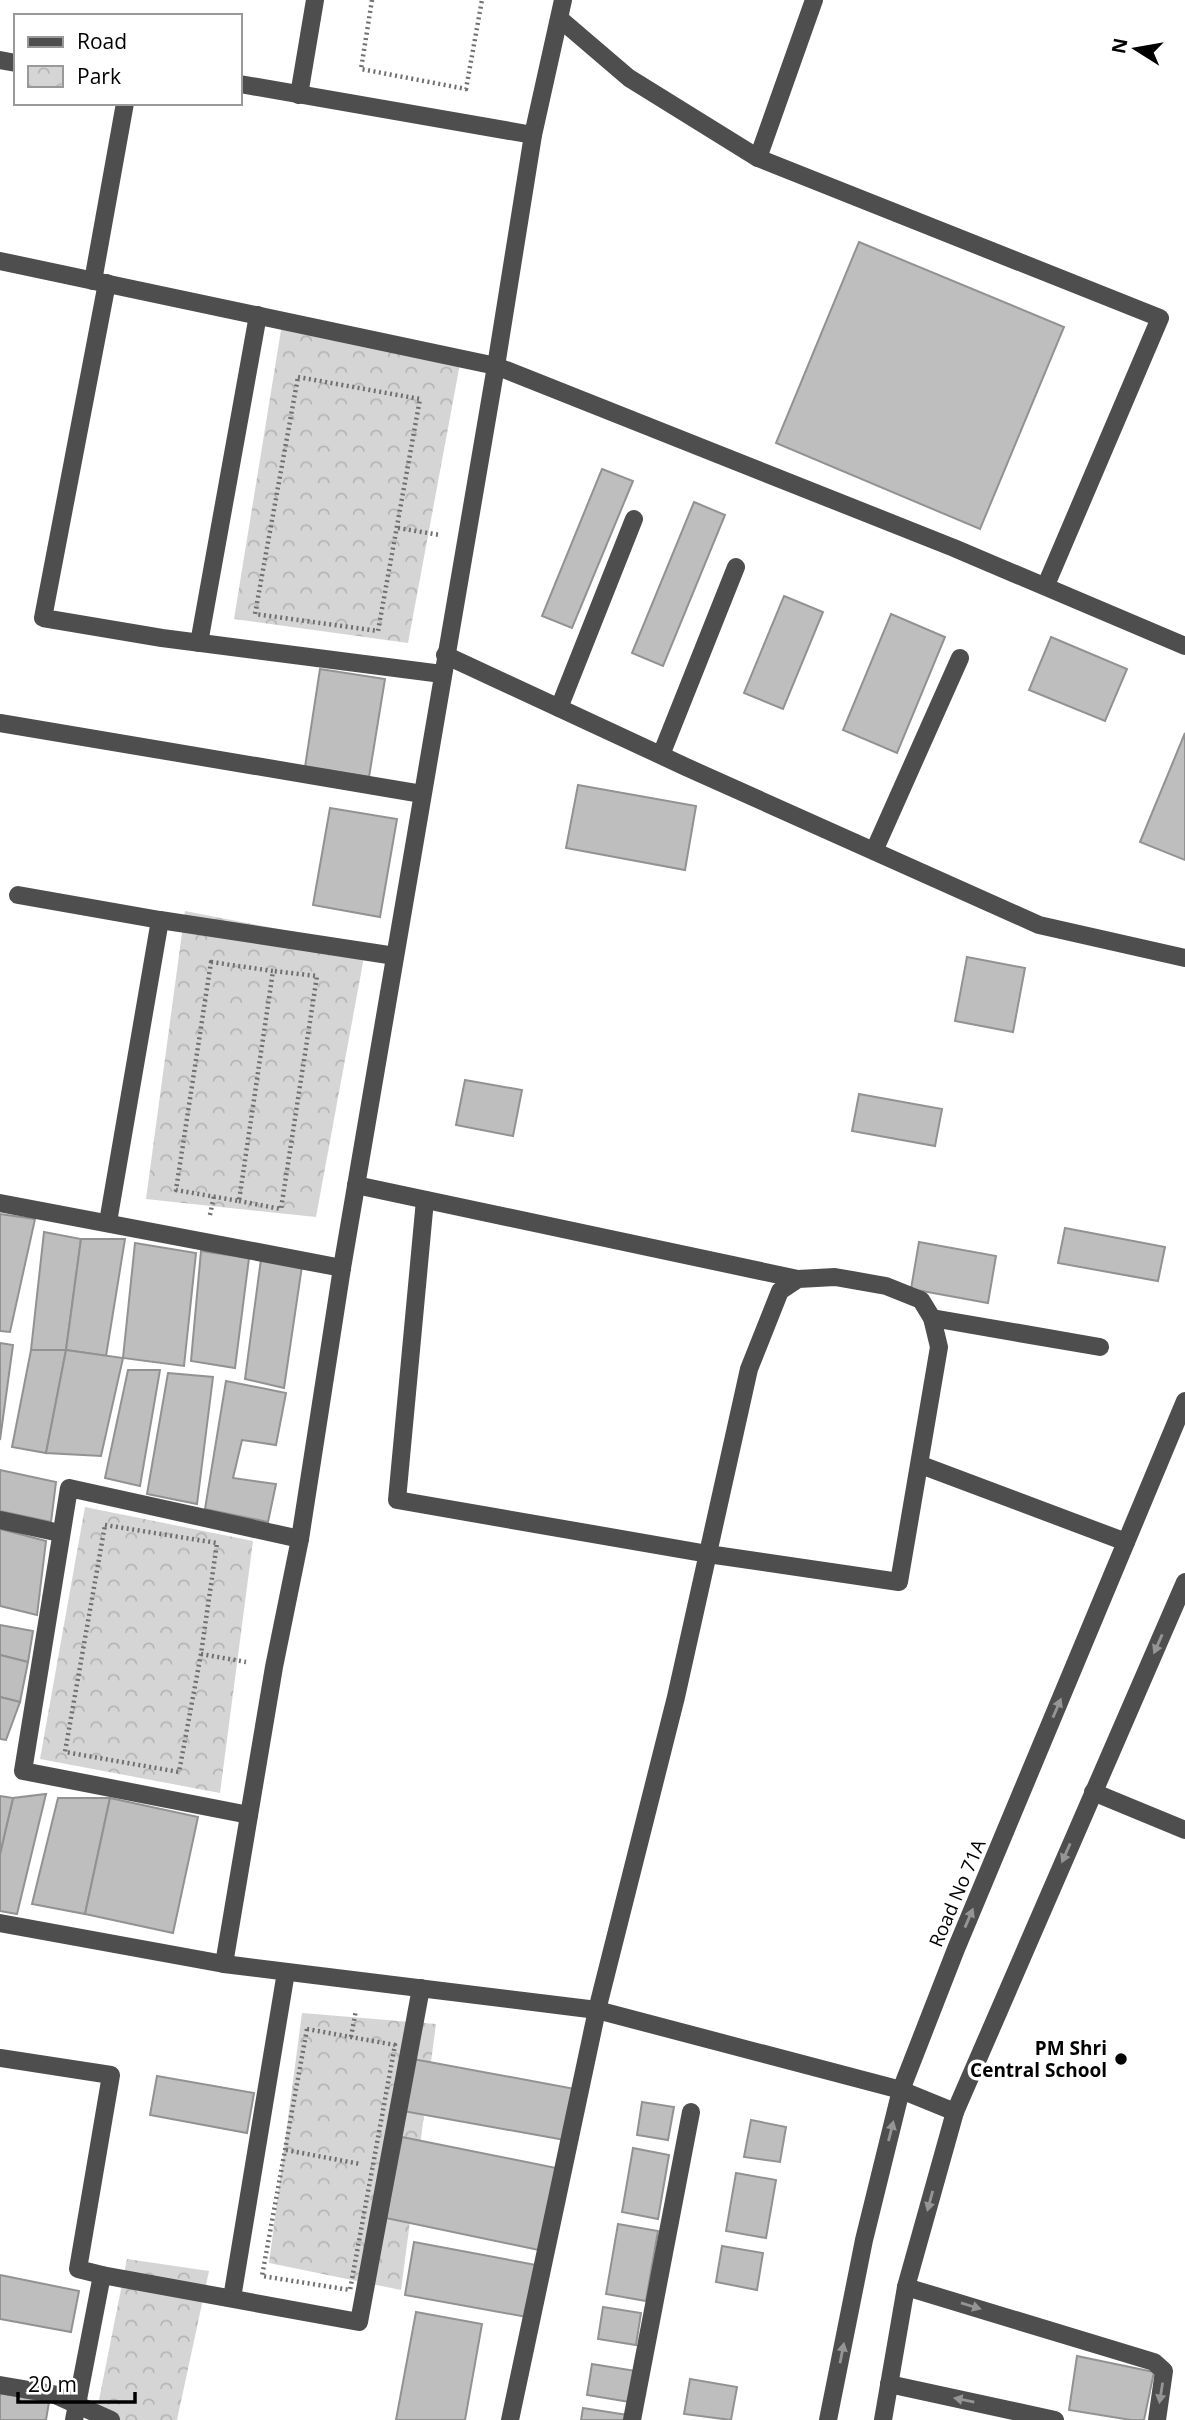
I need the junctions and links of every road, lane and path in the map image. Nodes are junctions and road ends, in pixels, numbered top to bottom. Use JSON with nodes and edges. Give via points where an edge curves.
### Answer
{"nodes":[{"id":1,"x":315,"y":0,"type":"edge"},
{"id":2,"x":372,"y":0,"type":"edge"},
{"id":3,"x":482,"y":0,"type":"edge"},
{"id":4,"x":563,"y":0,"type":"edge"},
{"id":5,"x":814,"y":0,"type":"edge"},
{"id":6,"x":560,"y":19,"type":"junction"},
{"id":7,"x":242,"y":85,"type":"edge"},
{"id":8,"x":299,"y":95,"type":"junction"},
{"id":9,"x":125,"y":105,"type":"edge"},
{"id":10,"x":533,"y":135,"type":"junction"},
{"id":11,"x":758,"y":158,"type":"junction"},
{"id":12,"x":0,"y":261,"type":"edge"},
{"id":13,"x":100,"y":282,"type":"junction"},
{"id":14,"x":258,"y":315,"type":"junction"},
{"id":15,"x":496,"y":366,"type":"junction"},
{"id":16,"x":634,"y":519,"type":"dead end"},
{"id":17,"x":398,"y":527,"type":"junction"},
{"id":18,"x":465,"y":540,"type":"junction"},
{"id":19,"x":736,"y":567,"type":"dead end"},
{"id":20,"x":1046,"y":585,"type":"junction"},
{"id":21,"x":199,"y":643,"type":"junction"},
{"id":22,"x":1185,"y":646,"type":"edge"},
{"id":23,"x":445,"y":655,"type":"junction"},
{"id":24,"x":960,"y":658,"type":"dead end"},
{"id":25,"x":442,"y":674,"type":"junction"},
{"id":26,"x":559,"y":708,"type":"junction"},
{"id":27,"x":0,"y":723,"type":"edge"},
{"id":28,"x":661,"y":755,"type":"junction"},
{"id":29,"x":422,"y":794,"type":"junction"},
{"id":30,"x":874,"y":851,"type":"junction"},
{"id":31,"x":18,"y":895,"type":"dead end"},
{"id":32,"x":160,"y":920,"type":"junction"},
{"id":33,"x":395,"y":956,"type":"junction"},
{"id":34,"x":1185,"y":958,"type":"edge"},
{"id":35,"x":273,"y":971,"type":"junction"},
{"id":36,"x":356,"y":1185,"type":"junction"},
{"id":37,"x":425,"y":1200,"type":"junction"},
{"id":38,"x":239,"y":1201,"type":"junction"},
{"id":39,"x":0,"y":1203,"type":"edge"},
{"id":40,"x":108,"y":1222,"type":"junction"},
{"id":41,"x":342,"y":1268,"type":"junction"},
{"id":42,"x":798,"y":1279,"type":"junction"},
{"id":43,"x":932,"y":1318,"type":"junction"},
{"id":44,"x":1100,"y":1347,"type":"dead end"},
{"id":45,"x":1185,"y":1401,"type":"edge"},
{"id":46,"x":920,"y":1465,"type":"junction"},
{"id":47,"x":0,"y":1520,"type":"edge"},
{"id":48,"x":60,"y":1533,"type":"junction"},
{"id":49,"x":300,"y":1539,"type":"junction"},
{"id":50,"x":1126,"y":1542,"type":"junction"},
{"id":51,"x":708,"y":1554,"type":"junction"},
{"id":52,"x":1185,"y":1582,"type":"edge"},
{"id":53,"x":201,"y":1654,"type":"junction"},
{"id":54,"x":274,"y":1667,"type":"junction"},
{"id":55,"x":1093,"y":1792,"type":"junction"},
{"id":56,"x":249,"y":1815,"type":"junction"},
{"id":57,"x":1185,"y":1830,"type":"edge"},
{"id":58,"x":0,"y":1923,"type":"edge"},
{"id":59,"x":224,"y":1964,"type":"junction"},
{"id":60,"x":286,"y":1972,"type":"junction"},
{"id":61,"x":421,"y":1988,"type":"junction"},
{"id":62,"x":597,"y":2010,"type":"junction"},
{"id":63,"x":0,"y":2058,"type":"edge"},
{"id":64,"x":901,"y":2090,"type":"junction"},
{"id":65,"x":691,"y":2112,"type":"dead end"},
{"id":66,"x":954,"y":2112,"type":"junction"},
{"id":67,"x":285,"y":2150,"type":"junction"},
{"id":68,"x":372,"y":2166,"type":"junction"},
{"id":69,"x":102,"y":2274,"type":"junction"},
{"id":70,"x":906,"y":2287,"type":"junction"},
{"id":71,"x":232,"y":2298,"type":"junction"},
{"id":72,"x":889,"y":2384,"type":"junction"},
{"id":73,"x":0,"y":2385,"type":"edge"},
{"id":74,"x":75,"y":2413,"type":"edge"},
{"id":75,"x":111,"y":2420,"type":"edge"},
{"id":76,"x":510,"y":2420,"type":"edge"},
{"id":77,"x":632,"y":2420,"type":"edge"},
{"id":78,"x":828,"y":2420,"type":"edge"},
{"id":79,"x":883,"y":2420,"type":"edge"},
{"id":80,"x":1055,"y":2420,"type":"edge"},
{"id":81,"x":1157,"y":2420,"type":"edge"}],
"edges":[{"from":1,"to":8,"type":"street"},
{"from":2,"to":3,"type":"path","via":[[361,69],[466,89]]},
{"from":4,"to":6,"type":"street"},
{"from":5,"to":11,"type":"street"},
{"from":6,"to":10,"type":"street"},
{"from":6,"to":11,"type":"street","via":[[629,78]]},
{"from":7,"to":8,"type":"street"},
{"from":8,"to":10,"type":"street"},
{"from":9,"to":13,"type":"street"},
{"from":10,"to":15,"type":"street"},
{"from":11,"to":20,"type":"street","via":[[1160,318]]},
{"from":12,"to":13,"type":"street"},
{"from":13,"to":14,"type":"street"},
{"from":13,"to":21,"type":"street","via":[[43,618]]},
{"from":14,"to":15,"type":"street"},
{"from":14,"to":21,"type":"street"},
{"from":15,"to":18,"type":"street"},
{"from":15,"to":20,"type":"street"},
{"from":16,"to":26,"type":"street"},
{"from":17,"to":17,"type":"path","via":[[378,631],[256,614],[298,377],[420,399]]},
{"from":17,"to":18,"type":"path"},
{"from":18,"to":23,"type":"street"},
{"from":19,"to":28,"type":"street"},
{"from":20,"to":22,"type":"street"},
{"from":21,"to":25,"type":"street"},
{"from":23,"to":25,"type":"street"},
{"from":23,"to":26,"type":"street"},
{"from":24,"to":30,"type":"street"},
{"from":25,"to":29,"type":"street"},
{"from":26,"to":28,"type":"street"},
{"from":27,"to":29,"type":"street"},
{"from":28,"to":30,"type":"street"},
{"from":29,"to":33,"type":"street"},
{"from":30,"to":34,"type":"street","via":[[1040,925]]},
{"from":31,"to":32,"type":"street"},
{"from":32,"to":33,"type":"street"},
{"from":32,"to":40,"type":"street"},
{"from":33,"to":36,"type":"street"},
{"from":35,"to":38,"type":"path"},
{"from":35,"to":38,"type":"path","via":[[317,976],[281,1209]]},
{"from":35,"to":38,"type":"path","via":[[211,962],[176,1190]]},
{"from":36,"to":37,"type":"street"},
{"from":36,"to":41,"type":"street"},
{"from":37,"to":42,"type":"street"},
{"from":37,"to":51,"type":"street","via":[[397,1500]]},
{"from":39,"to":40,"type":"street"},
{"from":40,"to":41,"type":"street"},
{"from":41,"to":49,"type":"street"},
{"from":42,"to":43,"type":"street","via":[[835,1277],[886,1286],[920,1300]]},
{"from":42,"to":51,"type":"street","via":[[780,1291],[749,1369]]},
{"from":43,"to":44,"type":"street"},
{"from":43,"to":46,"type":"street","via":[[939,1347]]},
{"from":45,"to":50,"type":"street","name":"Road No 71A"},
{"from":46,"to":50,"type":"street"},
{"from":46,"to":51,"type":"street","via":[[899,1582]]},
{"from":47,"to":48,"type":"street"},
{"from":48,"to":49,"type":"street","via":[[69,1488]]},
{"from":48,"to":56,"type":"street","via":[[23,1771]]},
{"from":49,"to":54,"type":"street"},
{"from":64,"to":50,"type":"street","name":"Road No 71A","one_way":true},
{"from":51,"to":62,"type":"street"},
{"from":52,"to":55,"type":"street","one_way":true},
{"from":53,"to":53,"type":"path","via":[[179,1772],[65,1752],[105,1525],[218,1543]]},
{"from":53,"to":54,"type":"path"},
{"from":54,"to":56,"type":"street"},
{"from":55,"to":57,"type":"street"},
{"from":55,"to":66,"type":"street","one_way":true},
{"from":56,"to":59,"type":"street"},
{"from":58,"to":59,"type":"street"},
{"from":59,"to":60,"type":"street"},
{"from":60,"to":61,"type":"street"},
{"from":60,"to":71,"type":"street"},
{"from":61,"to":62,"type":"street"},
{"from":61,"to":71,"type":"street","via":[[359,2322]]},
{"from":62,"to":64,"type":"street"},
{"from":62,"to":76,"type":"street"},
{"from":63,"to":69,"type":"street","via":[[111,2075],[78,2269]]},
{"from":64,"to":66,"type":"street"},
{"from":78,"to":64,"type":"street","name":"Road No 71A","one_way":true,"via":[[864,2240]]},
{"from":65,"to":77,"type":"street"},
{"from":66,"to":70,"type":"street","one_way":true},
{"from":67,"to":68,"type":"path"},
{"from":67,"to":68,"type":"path","via":[[307,2029],[395,2045]]},
{"from":67,"to":68,"type":"path","via":[[262,2276],[350,2290]]},
{"from":69,"to":71,"type":"street"},
{"from":69,"to":74,"type":"street"},
{"from":70,"to":72,"type":"street"},
{"from":70,"to":81,"type":"street","one_way":true,"via":[[1154,2361],[1164,2371]]},
{"from":72,"to":79,"type":"street"},
{"from":80,"to":72,"type":"street","one_way":true},
{"from":73,"to":74,"type":"street","via":[[53,2394]]},
{"from":74,"to":75,"type":"street"}]}
